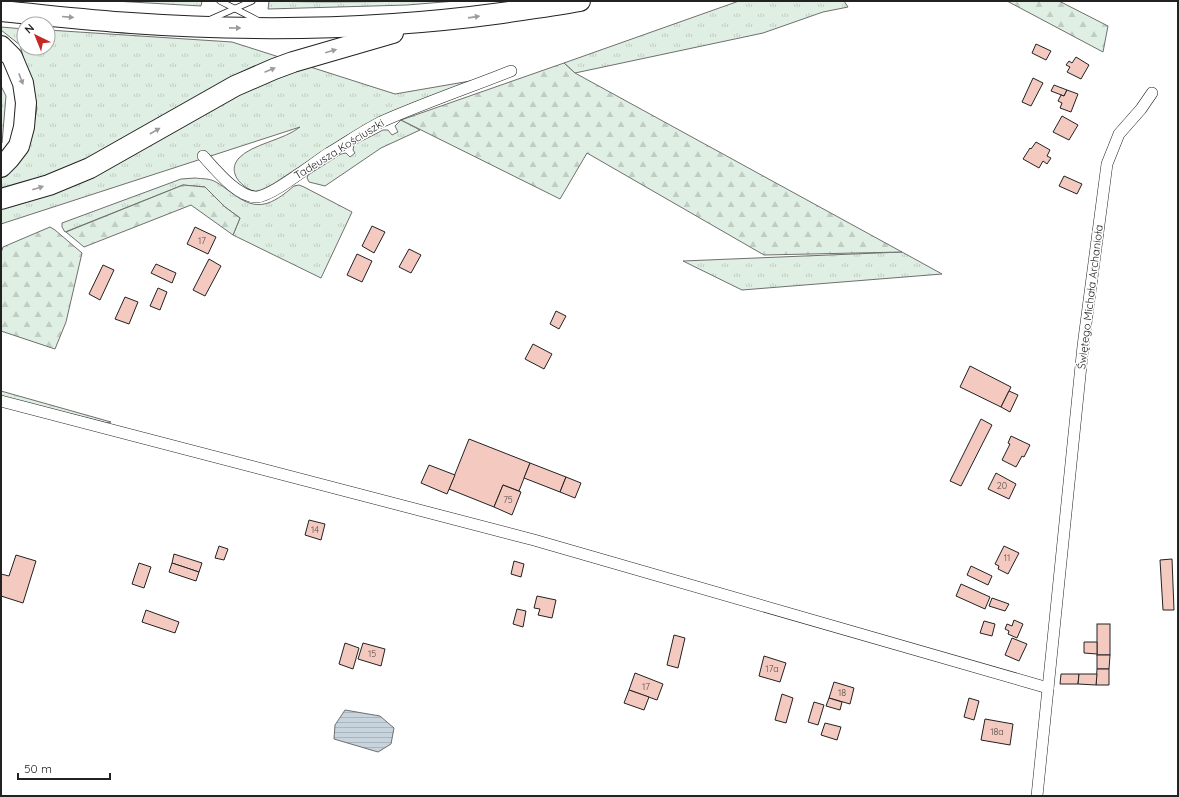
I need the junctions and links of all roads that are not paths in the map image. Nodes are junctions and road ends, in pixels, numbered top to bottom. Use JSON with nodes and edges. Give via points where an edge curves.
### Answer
{"nodes":[{"id":1,"x":220,"y":1,"type":"edge"},
{"id":2,"x":252,"y":1,"type":"edge"},
{"id":3,"x":580,"y":1,"type":"edge"},
{"id":4,"x":234,"y":8,"type":"junction"},
{"id":5,"x":1,"y":11,"type":"edge"},
{"id":6,"x":435,"y":21,"type":"junction"},
{"id":7,"x":196,"y":26,"type":"junction"},
{"id":8,"x":273,"y":29,"type":"junction"},
{"id":9,"x":1,"y":46,"type":"edge"},
{"id":10,"x":511,"y":71,"type":"dead end"},
{"id":11,"x":1152,"y":93,"type":"dead end"},
{"id":12,"x":203,"y":156,"type":"dead end"},
{"id":13,"x":1,"y":167,"type":"edge"},
{"id":14,"x":1,"y":199,"type":"edge"},
{"id":15,"x":1,"y":401,"type":"edge"},
{"id":16,"x":1048,"y":688,"type":"junction"},
{"id":17,"x":1037,"y":796,"type":"edge"}],
"edges":[{"from":1,"to":4,"type":"lane"},
{"from":2,"to":4,"type":"lane"},
{"from":6,"to":3,"type":"highway","one_way":true},
{"from":4,"to":7,"type":"lane"},
{"from":4,"to":8,"type":"lane"},
{"from":5,"to":7,"type":"highway","one_way":true,"via":[[130,23]]},
{"from":6,"to":8,"type":"highway","via":[[368,27]]},
{"from":14,"to":6,"type":"highway","one_way":true,"via":[[49,185],[90,168],[235,86],[274,69]]},
{"from":7,"to":8,"type":"highway","one_way":true},
{"from":9,"to":13,"type":"highway","one_way":true,"via":[[12,57],[23,83],[26,103],[19,146]]},
{"from":10,"to":12,"type":"street","name":"Tadeusza Kościuszki","via":[[380,123],[272,192],[259,197],[249,197],[242,193]]},
{"from":11,"to":16,"type":"street","name":"Świętego Michała Archanioła","via":[[1120,134],[1107,164],[1083,346]]},
{"from":15,"to":16,"type":"street","via":[[534,540]]},
{"from":16,"to":17,"type":"street","name":"Świętego Michała Archanioła"}]}
